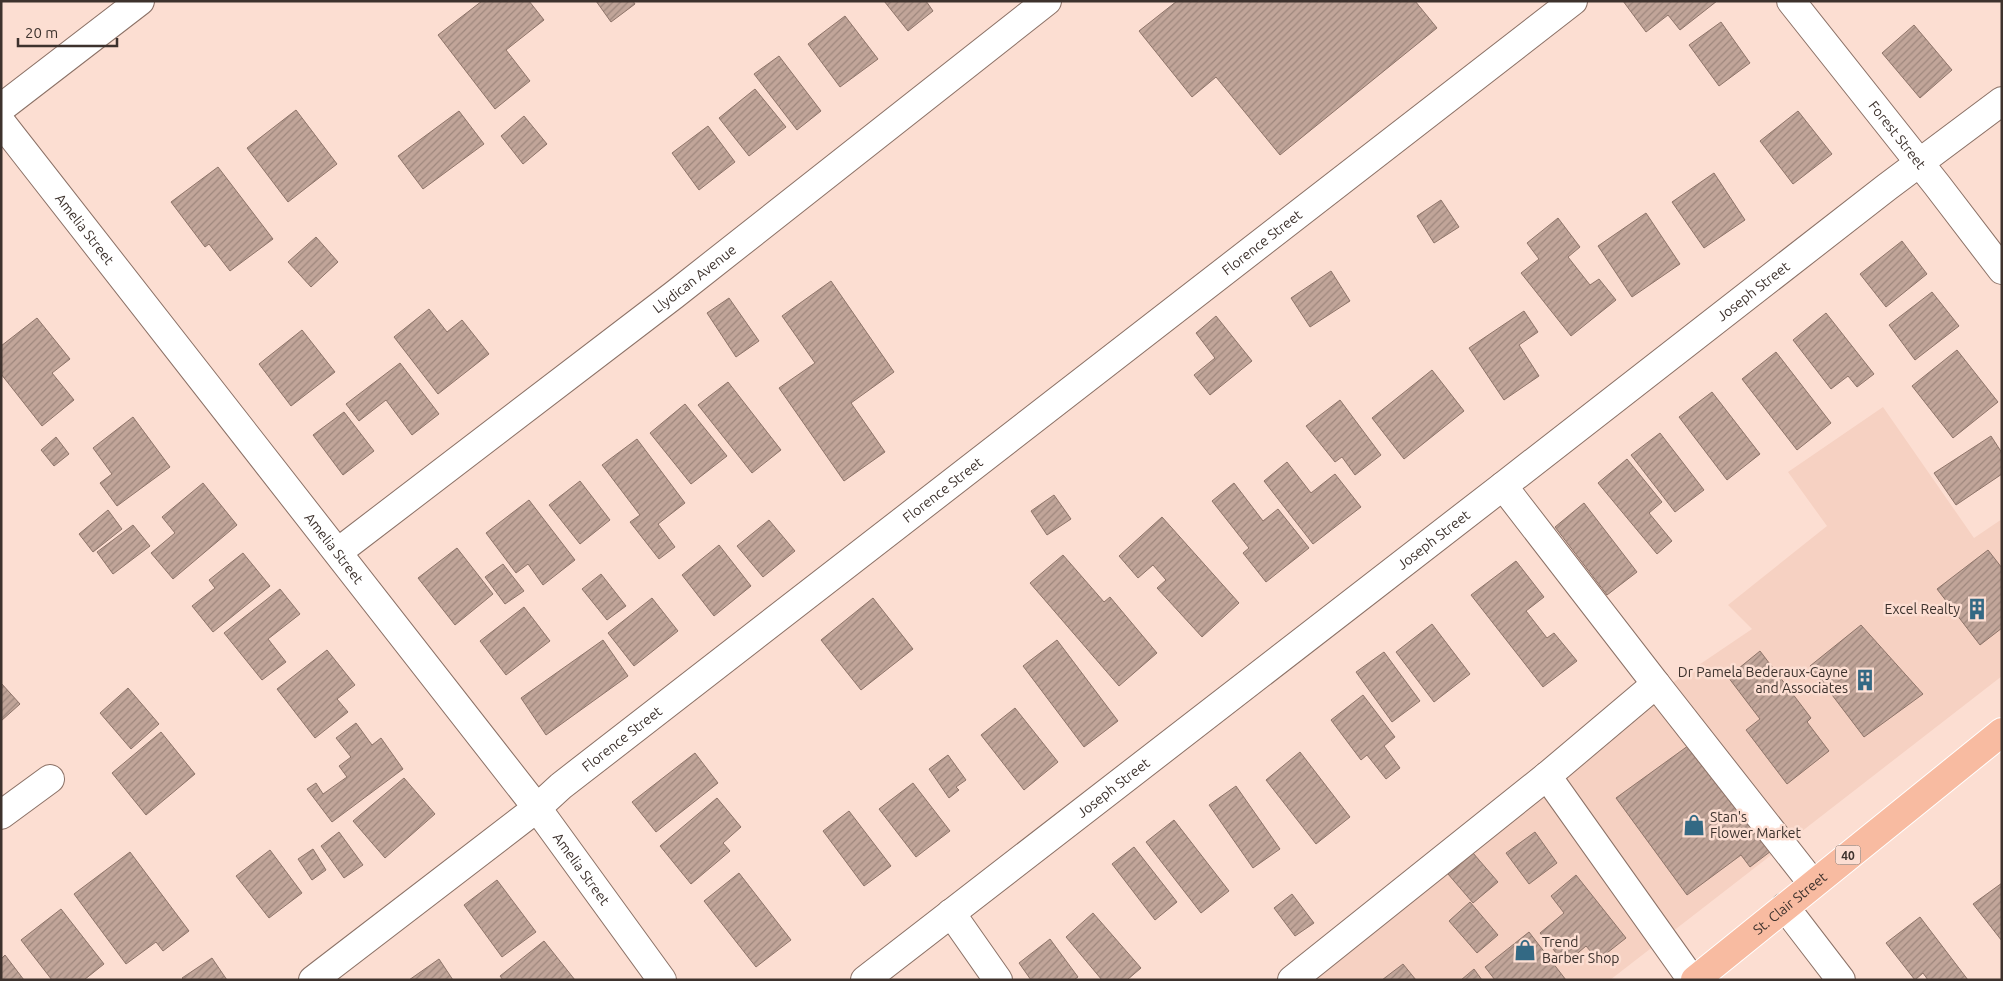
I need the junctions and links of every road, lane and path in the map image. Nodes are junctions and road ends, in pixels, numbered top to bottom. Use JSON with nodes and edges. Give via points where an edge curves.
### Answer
{"nodes":[{"id":1,"x":140,"y":1,"type":"edge"},
{"id":2,"x":1047,"y":1,"type":"edge"},
{"id":3,"x":1573,"y":1,"type":"edge"},
{"id":4,"x":1791,"y":1,"type":"edge"},
{"id":5,"x":2002,"y":101,"type":"edge"},
{"id":6,"x":1,"y":108,"type":"edge"},
{"id":7,"x":1,"y":122,"type":"edge"},
{"id":8,"x":1919,"y":164,"type":"junction"},
{"id":9,"x":2002,"y":270,"type":"edge"},
{"id":10,"x":1503,"y":486,"type":"junction"},
{"id":11,"x":338,"y":552,"type":"junction"},
{"id":12,"x":1656,"y":684,"type":"junction"},
{"id":13,"x":2002,"y":732,"type":"edge"},
{"id":14,"x":1547,"y":776,"type":"junction"},
{"id":15,"x":50,"y":779,"type":"dead end"},
{"id":16,"x":536,"y":808,"type":"junction"},
{"id":17,"x":1,"y":815,"type":"edge"},
{"id":18,"x":1813,"y":884,"type":"junction"},
{"id":19,"x":1785,"y":907,"type":"junction"},
{"id":20,"x":952,"y":913,"type":"junction"},
{"id":21,"x":1295,"y":979,"type":"edge"},
{"id":22,"x":313,"y":980,"type":"edge"},
{"id":23,"x":662,"y":980,"type":"edge"},
{"id":24,"x":865,"y":980,"type":"edge"},
{"id":25,"x":998,"y":980,"type":"edge"},
{"id":26,"x":1693,"y":980,"type":"edge"},
{"id":27,"x":1842,"y":980,"type":"edge"}],
"edges":[{"from":1,"to":6,"type":"street"},
{"from":2,"to":11,"type":"street","name":"Llydican Avenue","via":[[674,295]]},
{"from":3,"to":16,"type":"street","name":"Florence Street","via":[[560,786]]},
{"from":4,"to":8,"type":"street","name":"Forest Street"},
{"from":5,"to":8,"type":"street","name":"Joseph Street"},
{"from":7,"to":11,"type":"street","name":"Amelia Street"},
{"from":8,"to":9,"type":"street","name":"Forest Street"},
{"from":8,"to":10,"type":"street","name":"Joseph Street"},
{"from":10,"to":12,"type":"street"},
{"from":10,"to":20,"type":"street","name":"Joseph Street"},
{"from":11,"to":16,"type":"street","name":"Amelia Street"},
{"from":12,"to":14,"type":"street"},
{"from":12,"to":18,"type":"street"},
{"from":13,"to":18,"type":"main road","name":"St. Clair Street","number":"40"},
{"from":14,"to":21,"type":"street"},
{"from":14,"to":26,"type":"street"},
{"from":15,"to":17,"type":"street"},
{"from":16,"to":22,"type":"street","name":"Florence Street"},
{"from":16,"to":23,"type":"street","name":"Amelia Street"},
{"from":18,"to":19,"type":"main road","name":"St. Clair Street","number":"40"},
{"from":19,"to":26,"type":"main road","name":"St. Clair Street","number":"40"},
{"from":19,"to":27,"type":"street"},
{"from":20,"to":24,"type":"street","name":"Joseph Street"},
{"from":20,"to":25,"type":"street"}]}
